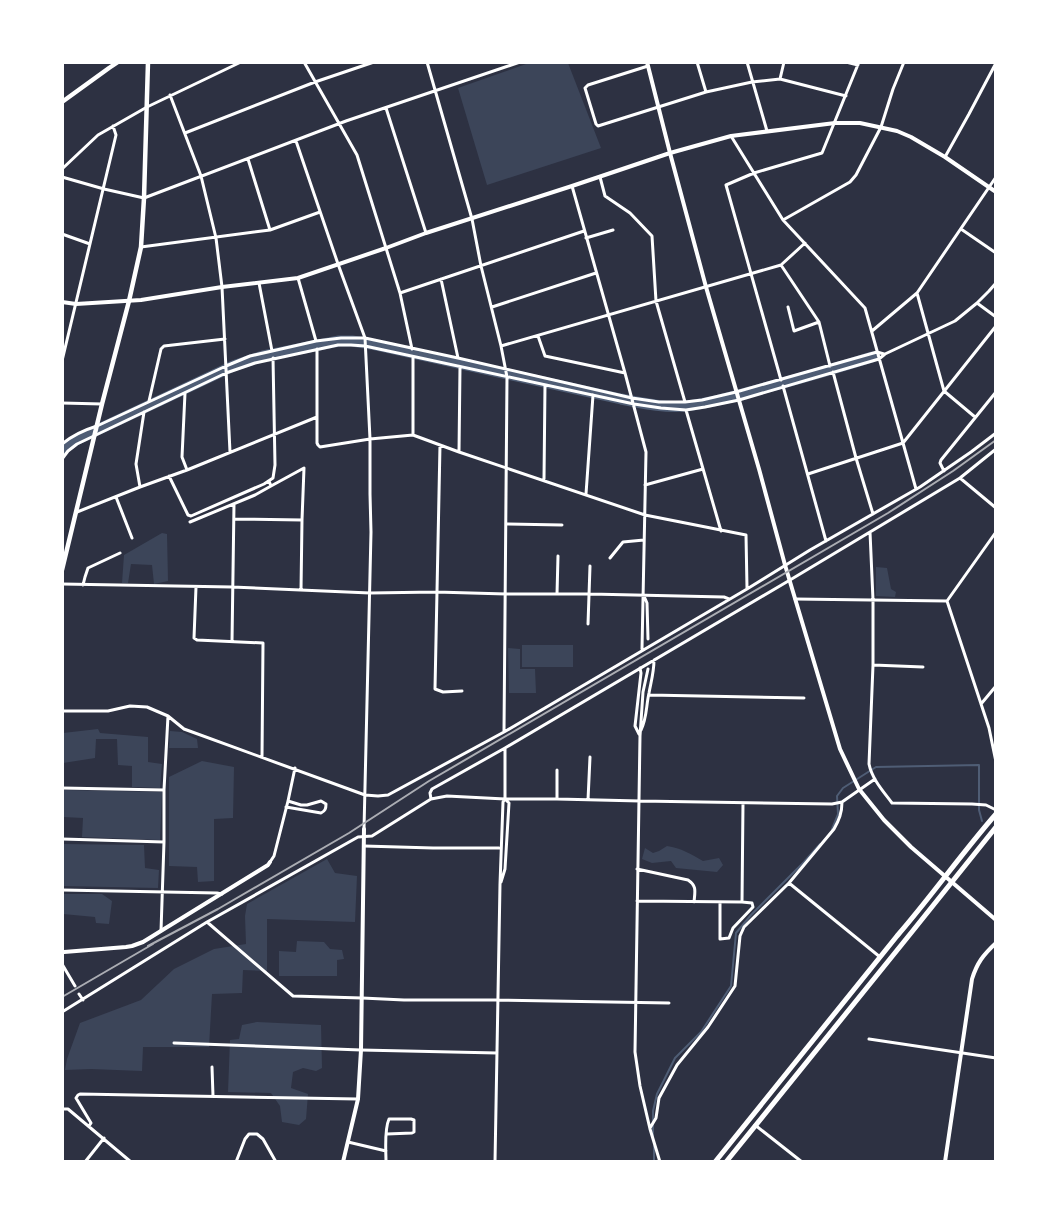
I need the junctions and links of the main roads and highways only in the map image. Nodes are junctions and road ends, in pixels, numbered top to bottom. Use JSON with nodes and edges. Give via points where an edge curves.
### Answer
{"nodes":[{"id":1,"x":118,"y":62,"type":"edge"},
{"id":2,"x":148,"y":62,"type":"edge"},
{"id":3,"x":62,"y":102,"type":"edge"},
{"id":4,"x":62,"y":570,"type":"edge"},
{"id":5,"x":996,"y":814,"type":"edge"},
{"id":6,"x":996,"y":827,"type":"edge"},
{"id":7,"x":715,"y":1162,"type":"edge"},
{"id":8,"x":726,"y":1162,"type":"edge"}],
"edges":[{"from":1,"to":3,"type":"main road"},
{"from":2,"to":4,"type":"main road","via":[[140,247]]},
{"from":5,"to":7,"type":"highway"},
{"from":6,"to":8,"type":"highway"}]}
